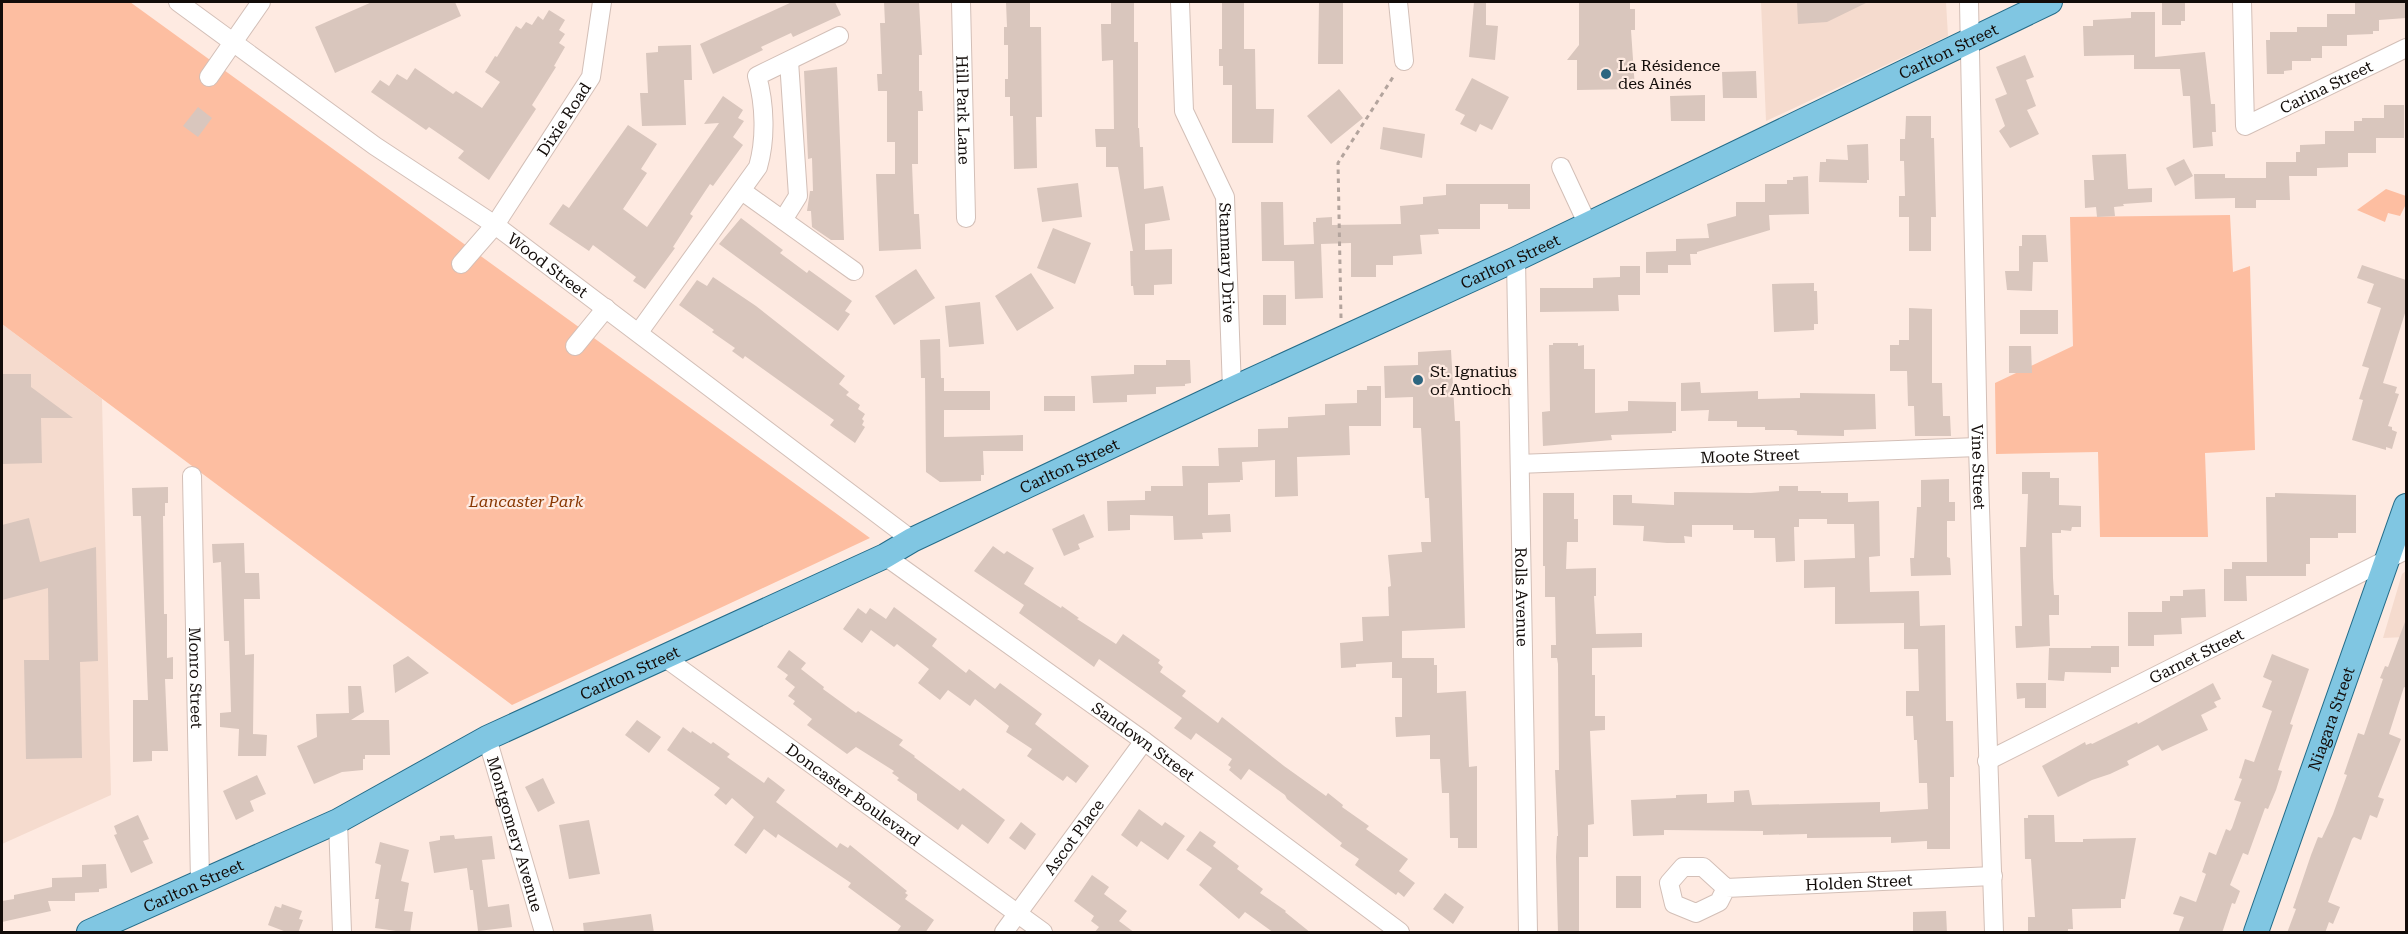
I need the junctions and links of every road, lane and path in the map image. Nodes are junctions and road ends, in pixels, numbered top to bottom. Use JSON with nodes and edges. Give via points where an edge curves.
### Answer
{"nodes":[{"id":1,"x":178,"y":2,"type":"edge"},
{"id":2,"x":261,"y":2,"type":"edge"},
{"id":3,"x":602,"y":2,"type":"edge"},
{"id":4,"x":961,"y":2,"type":"edge"},
{"id":5,"x":1180,"y":2,"type":"edge"},
{"id":6,"x":1398,"y":2,"type":"edge"},
{"id":7,"x":1969,"y":2,"type":"edge"},
{"id":8,"x":2050,"y":2,"type":"edge"},
{"id":9,"x":2242,"y":2,"type":"edge"},
{"id":10,"x":840,"y":36,"type":"dead end"},
{"id":11,"x":1970,"y":40,"type":"junction"},
{"id":12,"x":234,"y":41,"type":"junction"},
{"id":13,"x":2406,"y":48,"type":"edge"},
{"id":14,"x":1404,"y":60,"type":"joint"},
{"id":15,"x":789,"y":61,"type":"junction"},
{"id":16,"x":209,"y":77,"type":"dead end"},
{"id":17,"x":1561,"y":167,"type":"dead end"},
{"id":18,"x":742,"y":191,"type":"junction"},
{"id":19,"x":966,"y":218,"type":"dead end"},
{"id":20,"x":783,"y":220,"type":"junction"},
{"id":21,"x":495,"y":225,"type":"junction"},
{"id":22,"x":1588,"y":225,"type":"junction"},
{"id":23,"x":1516,"y":259,"type":"junction"},
{"id":24,"x":461,"y":264,"type":"dead end"},
{"id":25,"x":854,"y":271,"type":"dead end"},
{"id":26,"x":606,"y":308,"type":"junction"},
{"id":27,"x":639,"y":332,"type":"junction"},
{"id":28,"x":1342,"y":340,"type":"junction"},
{"id":29,"x":574,"y":346,"type":"dead end"},
{"id":30,"x":1232,"y":388,"type":"junction"},
{"id":31,"x":1978,"y":447,"type":"junction"},
{"id":32,"x":1520,"y":464,"type":"junction"},
{"id":33,"x":192,"y":476,"type":"dead end"},
{"id":34,"x":2406,"y":506,"type":"edge"},
{"id":35,"x":912,"y":540,"type":"junction"},
{"id":36,"x":2397,"y":555,"type":"edge"},
{"id":37,"x":885,"y":556,"type":"junction"},
{"id":38,"x":664,"y":657,"type":"junction"},
{"id":39,"x":487,"y":738,"type":"junction"},
{"id":40,"x":1144,"y":741,"type":"junction"},
{"id":41,"x":1987,"y":761,"type":"junction"},
{"id":42,"x":338,"y":821,"type":"junction"},
{"id":43,"x":1993,"y":876,"type":"junction"},
{"id":44,"x":200,"y":881,"type":"junction"},
{"id":45,"x":1726,"y":888,"type":"dead end"},
{"id":46,"x":1018,"y":914,"type":"junction"},
{"id":47,"x":89,"y":933,"type":"edge"},
{"id":48,"x":342,"y":933,"type":"edge"},
{"id":49,"x":544,"y":933,"type":"edge"},
{"id":50,"x":1004,"y":933,"type":"edge"},
{"id":51,"x":1043,"y":933,"type":"edge"},
{"id":52,"x":1400,"y":933,"type":"edge"},
{"id":53,"x":1527,"y":933,"type":"edge"},
{"id":54,"x":1994,"y":933,"type":"edge"},
{"id":55,"x":2256,"y":933,"type":"edge"}],
"edges":[{"from":1,"to":12,"type":"street","name":"Wood Street"},
{"from":2,"to":12,"type":"street"},
{"from":3,"to":21,"type":"street","name":"Dixie Road","via":[[591,77]]},
{"from":4,"to":19,"type":"street","name":"Hill Park Lane"},
{"from":5,"to":30,"type":"street","name":"Stanmary Drive","via":[[1184,111],[1225,197]]},
{"from":6,"to":14,"type":"street"},
{"from":7,"to":11,"type":"street","name":"Vine Street"},
{"from":8,"to":11,"type":"main road","name":"Carlton Street"},
{"from":9,"to":13,"type":"street","name":"Carina Street","via":[[2245,126]]},
{"from":10,"to":15,"type":"street"},
{"from":11,"to":22,"type":"main road","name":"Carlton Street"},
{"from":11,"to":31,"type":"street","name":"Vine Street"},
{"from":12,"to":16,"type":"street"},
{"from":12,"to":21,"type":"street","name":"Wood Street","via":[[375,146]]},
{"from":14,"to":28,"type":"path","via":[[1338,163]]},
{"from":15,"to":18,"type":"street","via":[[757,76],[762,96],[762,151],[758,168]]},
{"from":15,"to":20,"type":"street","via":[[798,196]]},
{"from":17,"to":22,"type":"street"},
{"from":18,"to":20,"type":"street"},
{"from":18,"to":27,"type":"street"},
{"from":20,"to":25,"type":"street"},
{"from":21,"to":24,"type":"street","name":"Dixie Road"},
{"from":21,"to":26,"type":"street","name":"Wood Street"},
{"from":22,"to":23,"type":"main road","name":"Carlton Street"},
{"from":23,"to":28,"type":"main road","name":"Carlton Street"},
{"from":23,"to":32,"type":"street","name":"Rolls Avenue"},
{"from":26,"to":27,"type":"street","name":"Wood Street"},
{"from":26,"to":29,"type":"street"},
{"from":27,"to":35,"type":"street","name":"Wood Street"},
{"from":28,"to":30,"type":"main road","name":"Carlton Street"},
{"from":30,"to":35,"type":"main road","name":"Carlton Street"},
{"from":31,"to":32,"type":"street","name":"Moote Street"},
{"from":31,"to":41,"type":"street","name":"Vine Street"},
{"from":32,"to":53,"type":"street","name":"Rolls Avenue"},
{"from":33,"to":44,"type":"street","name":"Monro Street"},
{"from":34,"to":36,"type":"main road","name":"Niagara Street"},
{"from":35,"to":37,"type":"main road","name":"Carlton Street"},
{"from":36,"to":41,"type":"street","name":"Garnet Street"},
{"from":36,"to":55,"type":"main road","name":"Niagara Street"},
{"from":37,"to":38,"type":"main road","name":"Carlton Street"},
{"from":37,"to":40,"type":"street","name":"Sandown Street"},
{"from":38,"to":39,"type":"main road","name":"Carlton Street"},
{"from":38,"to":46,"type":"street","name":"Doncaster Boulevard"},
{"from":39,"to":42,"type":"main road","name":"Carlton Street"},
{"from":39,"to":49,"type":"street","name":"Montgomery Avenue"},
{"from":40,"to":46,"type":"street","name":"Ascot Place"},
{"from":40,"to":52,"type":"street","name":"Sandown Street"},
{"from":41,"to":43,"type":"street","name":"Vine Street"},
{"from":42,"to":44,"type":"main road","name":"Carlton Street"},
{"from":42,"to":48,"type":"street"},
{"from":43,"to":45,"type":"street","name":"Holden Street"},
{"from":43,"to":54,"type":"street","name":"Vine Street"},
{"from":44,"to":47,"type":"main road","name":"Carlton Street"},
{"from":46,"to":50,"type":"street","name":"Ascot Place"},
{"from":46,"to":51,"type":"street","name":"Doncaster Boulevard"}]}
